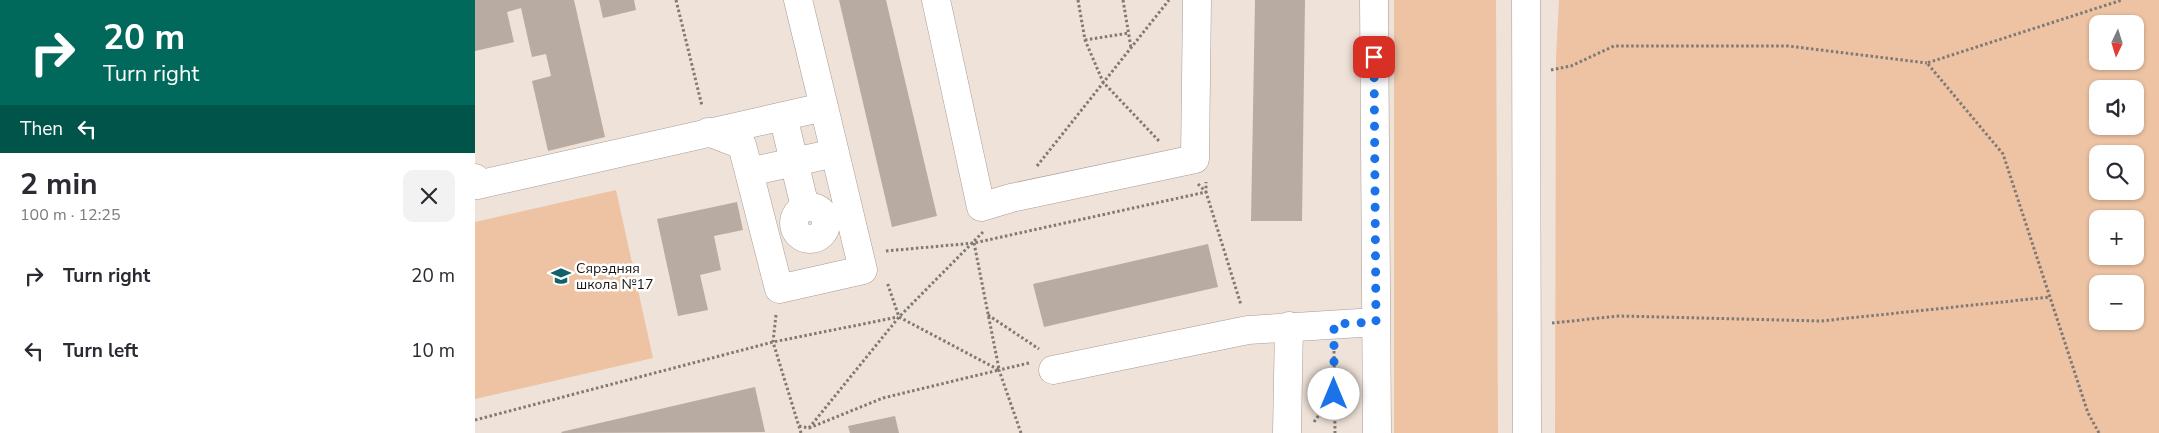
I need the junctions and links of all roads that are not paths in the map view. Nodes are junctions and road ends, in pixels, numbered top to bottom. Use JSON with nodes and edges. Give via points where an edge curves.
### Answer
{"nodes":[{"id":1,"x":798,"y":0,"type":"edge"},
{"id":2,"x":936,"y":0,"type":"edge"},
{"id":3,"x":1197,"y":0,"type":"edge"},
{"id":4,"x":1373,"y":0,"type":"edge"},
{"id":5,"x":1526,"y":0,"type":"edge"},
{"id":6,"x":824,"y":107,"type":"junction"},
{"id":7,"x":783,"y":116,"type":"junction"},
{"id":8,"x":708,"y":132,"type":"junction"},
{"id":9,"x":835,"y":153,"type":"junction"},
{"id":10,"x":794,"y":162,"type":"junction"},
{"id":11,"x":749,"y":172,"type":"junction"},
{"id":12,"x":475,"y":178,"type":"edge"},
{"id":13,"x":818,"y":221,"type":"junction"},
{"id":14,"x":764,"y":233,"type":"junction"},
{"id":15,"x":823,"y":279,"type":"junction"},
{"id":16,"x":1376,"y":322,"type":"junction"},
{"id":17,"x":1289,"y":326,"type":"junction"},
{"id":18,"x":1053,"y":364,"type":"road end"},
{"id":19,"x":1299,"y":429,"type":"edge"},
{"id":20,"x":1377,"y":433,"type":"edge"},
{"id":21,"x":1527,"y":433,"type":"edge"}],
"edges":[{"from":1,"to":6,"type":"main road"},
{"from":2,"to":3,"type":"main road","via":[[981,207],[1195,159]]},
{"from":4,"to":16,"type":"main road"},
{"from":5,"to":21,"type":"main road"},
{"from":6,"to":7,"type":"main road"},
{"from":6,"to":9,"type":"main road"},
{"from":7,"to":8,"type":"main road"},
{"from":7,"to":10,"type":"main road"},
{"from":8,"to":11,"type":"main road","via":[[742,145]]},
{"from":8,"to":12,"type":"main road","via":[[477,185]]},
{"from":9,"to":10,"type":"main road"},
{"from":9,"to":13,"type":"main road"},
{"from":10,"to":11,"type":"main road"},
{"from":10,"to":13,"type":"main road"},
{"from":11,"to":14,"type":"main road"},
{"from":13,"to":14,"type":"main road"},
{"from":13,"to":15,"type":"main road"},
{"from":13,"to":15,"type":"main road","via":[[860,258],[863,270]]},
{"from":14,"to":15,"type":"main road","via":[[779,290]]},
{"from":16,"to":17,"type":"main road"},
{"from":16,"to":20,"type":"main road"},
{"from":17,"to":18,"type":"main road","via":[[1248,330]]},
{"from":17,"to":19,"type":"main road"}]}
